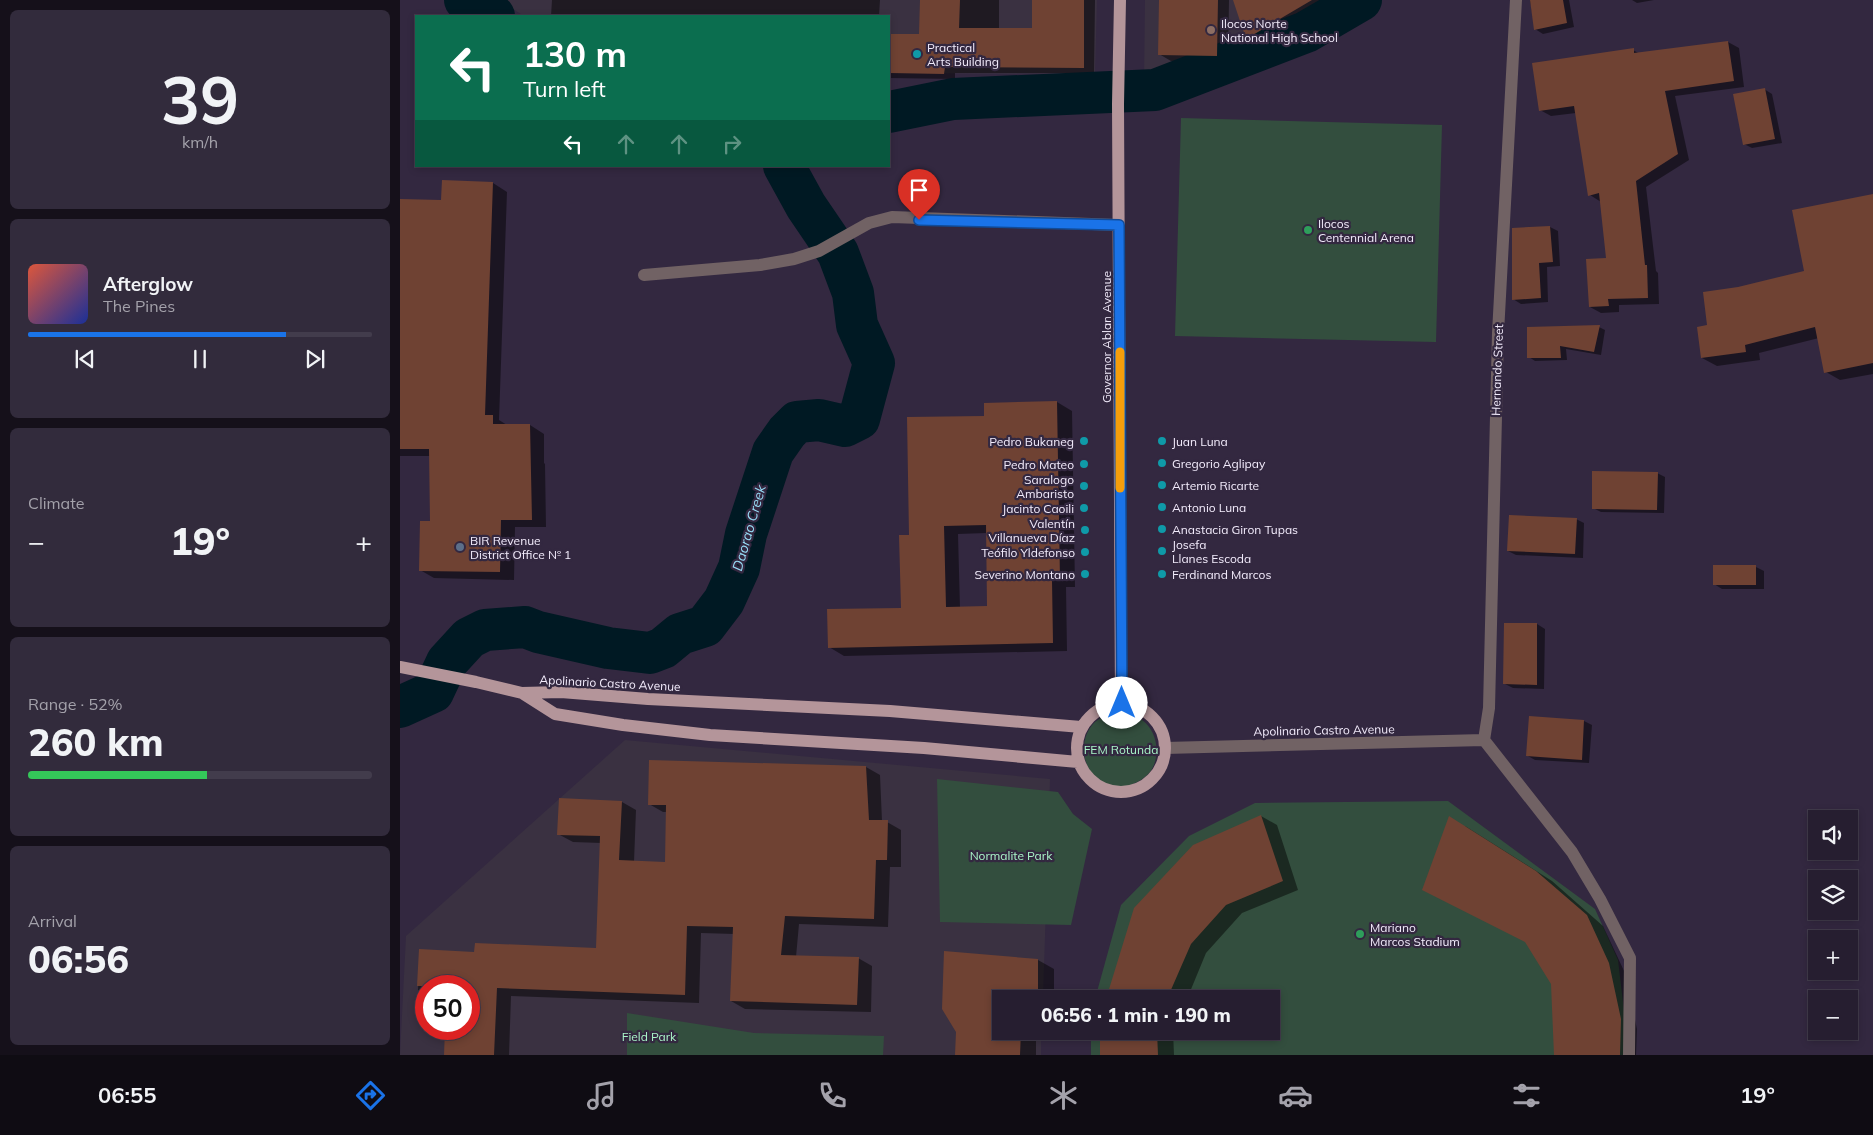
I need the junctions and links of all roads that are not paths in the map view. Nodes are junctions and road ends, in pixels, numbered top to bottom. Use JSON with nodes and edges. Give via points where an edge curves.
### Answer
{"nodes":[{"id":1,"x":1120,"y":0,"type":"edge"},
{"id":2,"x":1516,"y":0,"type":"edge"},
{"id":3,"x":1119,"y":225,"type":"junction"},
{"id":4,"x":644,"y":275,"type":"dead end"},
{"id":5,"x":400,"y":667,"type":"edge"},
{"id":6,"x":522,"y":693,"type":"junction"},
{"id":7,"x":1122,"y":703,"type":"junction"},
{"id":8,"x":1082,"y":727,"type":"junction"},
{"id":9,"x":1484,"y":740,"type":"junction"},
{"id":10,"x":1166,"y":748,"type":"junction"},
{"id":11,"x":1078,"y":762,"type":"junction"},
{"id":12,"x":1629,"y":1055,"type":"edge"}],
"edges":[{"from":1,"to":3,"type":"main road","name":"Governor Ablan Avenue"},
{"from":2,"to":9,"type":"street","name":"Hernando Street","via":[[1498,333],[1489,708]]},
{"from":3,"to":4,"type":"street","via":[[892,217],[869,223],[819,251],[794,259]]},
{"from":3,"to":7,"type":"main road","name":"Governor Ablan Avenue"},
{"from":5,"to":6,"type":"main road"},
{"from":6,"to":8,"type":"main road","name":"Apolinario Castro Avenue","via":[[561,692],[648,700],[890,711]]},
{"from":6,"to":11,"type":"main road","name":"Apolinario Castro Avenue","via":[[555,714],[632,726],[710,735],[924,748]]},
{"from":7,"to":8,"type":"main road","via":[[1098,710]]},
{"from":7,"to":10,"type":"main road","via":[[1147,712],[1157,722]]},
{"from":8,"to":11,"type":"main road","via":[[1077,738]]},
{"from":9,"to":10,"type":"street","name":"Apolinario Castro Avenue"},
{"from":9,"to":12,"type":"street","via":[[1572,852],[1630,958]]},
{"from":10,"to":11,"type":"main road","via":[[1164,760],[1150,782],[1128,792],[1103,789],[1093,783]]}]}
